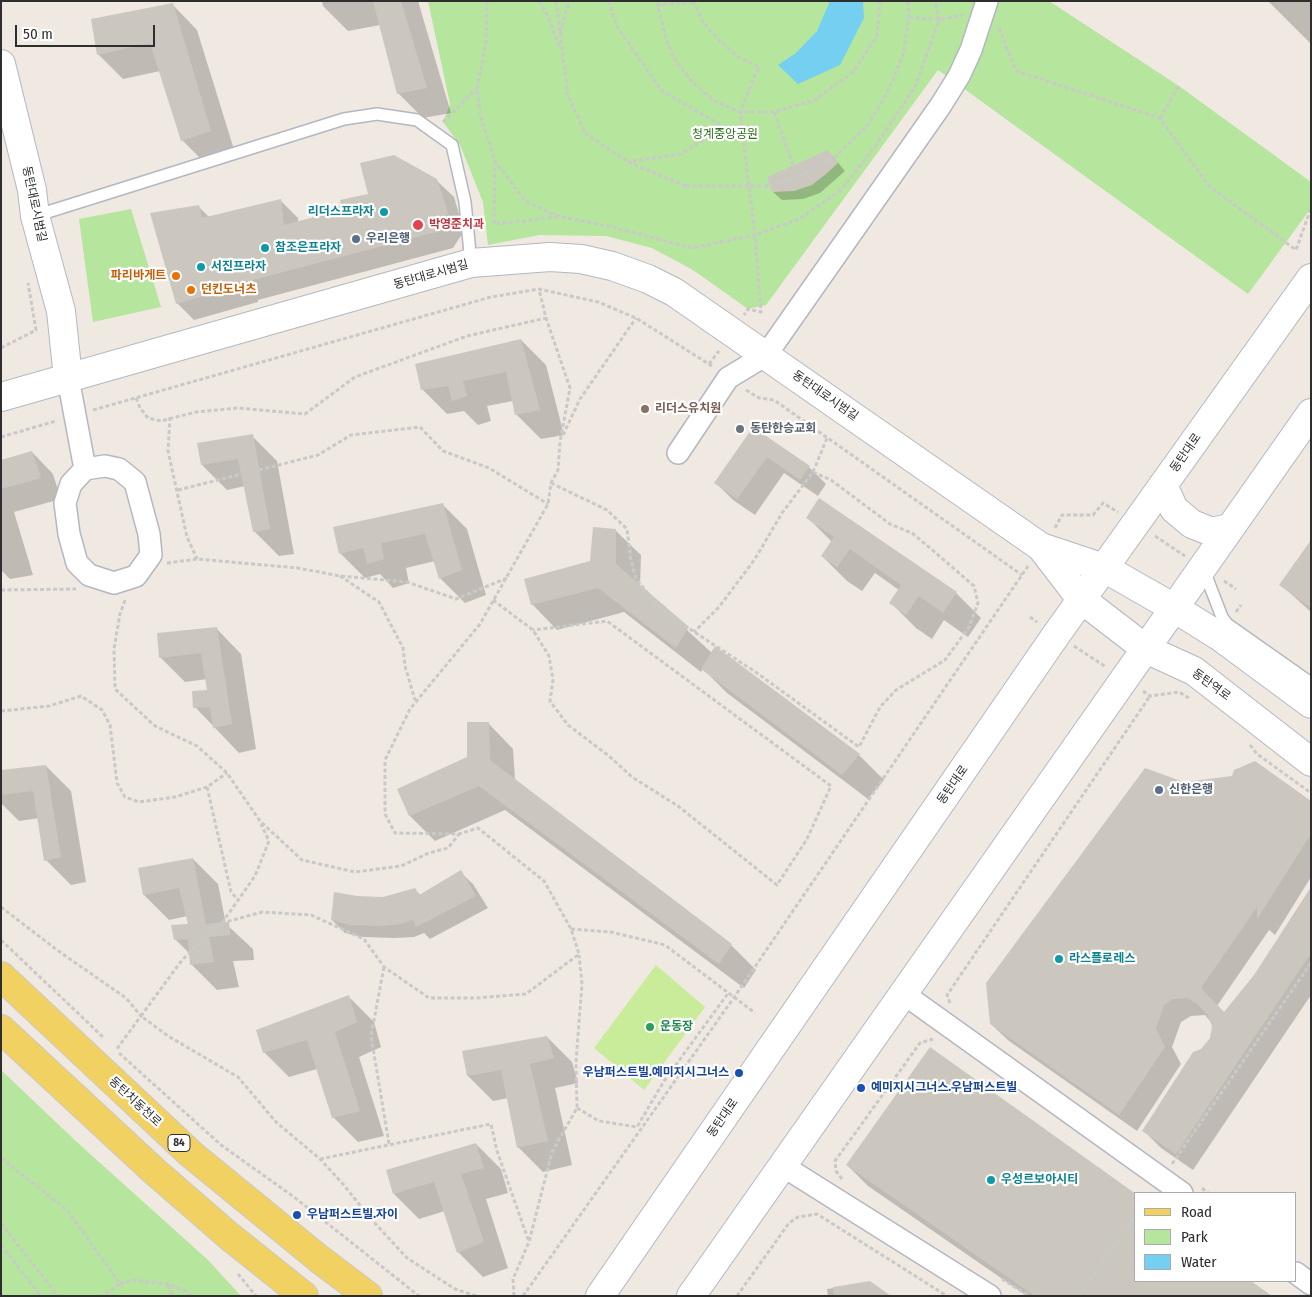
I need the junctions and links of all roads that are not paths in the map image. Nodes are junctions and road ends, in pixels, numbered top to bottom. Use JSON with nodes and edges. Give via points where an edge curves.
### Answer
{"nodes":[{"id":1,"x":984,"y":10,"type":"edge"},
{"id":2,"x":1,"y":64,"type":"edge"},
{"id":3,"x":34,"y":216,"type":"junction"},
{"id":4,"x":470,"y":263,"type":"junction"},
{"id":5,"x":1311,"y":278,"type":"edge"},
{"id":6,"x":766,"y":355,"type":"junction"},
{"id":7,"x":68,"y":378,"type":"junction"},
{"id":8,"x":1,"y":397,"type":"edge"},
{"id":9,"x":1311,"y":413,"type":"edge"},
{"id":10,"x":678,"y":453,"type":"dead end"},
{"id":11,"x":84,"y":469,"type":"junction"},
{"id":12,"x":1163,"y":485,"type":"junction"},
{"id":13,"x":1230,"y":528,"type":"junction"},
{"id":14,"x":1041,"y":547,"type":"junction"},
{"id":15,"x":1202,"y":567,"type":"junction"},
{"id":16,"x":1104,"y":568,"type":"junction"},
{"id":17,"x":1081,"y":598,"type":"junction"},
{"id":18,"x":1174,"y":608,"type":"junction"},
{"id":19,"x":1146,"y":649,"type":"junction"},
{"id":20,"x":1311,"y":683,"type":"edge"},
{"id":21,"x":1311,"y":704,"type":"edge"},
{"id":22,"x":1311,"y":762,"type":"edge"},
{"id":23,"x":1,"y":976,"type":"edge"},
{"id":24,"x":904,"y":994,"type":"junction"},
{"id":25,"x":1,"y":1029,"type":"edge"},
{"id":26,"x":783,"y":1166,"type":"junction"},
{"id":27,"x":1181,"y":1192,"type":"edge"},
{"id":28,"x":1297,"y":1274,"type":"edge"},
{"id":29,"x":1311,"y":1284,"type":"edge"},
{"id":30,"x":304,"y":1296,"type":"edge"},
{"id":31,"x":368,"y":1296,"type":"edge"},
{"id":32,"x":600,"y":1296,"type":"edge"},
{"id":33,"x":691,"y":1296,"type":"edge"},
{"id":34,"x":990,"y":1296,"type":"edge"}],
"edges":[{"from":1,"to":6,"type":"street","via":[[959,76],[941,105]]},
{"from":2,"to":3,"type":"main road","name":"동탄대로시범길","via":[[32,190]]},
{"from":3,"to":4,"type":"lane","via":[[344,119],[377,114],[417,120],[452,145],[465,202]]},
{"from":3,"to":7,"type":"main road","name":"동탄대로시범길","via":[[61,311]]},
{"from":4,"to":6,"type":"main road","name":"동탄대로시범길","via":[[550,257],[612,266],[648,278],[674,292]]},
{"from":4,"to":7,"type":"main road","name":"동탄대로시범길"},
{"from":5,"to":12,"type":"main road","name":"동탄대로"},
{"from":6,"to":10,"type":"street","via":[[728,378]]},
{"from":6,"to":14,"type":"main road","name":"동탄대로시범길"},
{"from":7,"to":8,"type":"main road"},
{"from":7,"to":11,"type":"street"},
{"from":9,"to":13,"type":"main road"},
{"from":11,"to":11,"type":"street","via":[[105,466],[119,469],[135,482],[149,534],[151,555],[136,576],[114,583],[89,575],[77,563],[65,503],[71,484]]},
{"from":12,"to":13,"type":"main road","via":[[1174,509],[1192,524],[1212,532]]},
{"from":12,"to":16,"type":"main road","name":"동탄대로"},
{"from":13,"to":15,"type":"main road"},
{"from":14,"to":16,"type":"main road","name":"동탄대로시범길"},
{"from":14,"to":17,"type":"main road","name":"동탄대로시범길"},
{"from":15,"to":18,"type":"main road"},
{"from":15,"to":20,"type":"lane","via":[[1227,624]]},
{"from":16,"to":17,"type":"main road","name":"동탄대로"},
{"from":16,"to":18,"type":"main road","name":"동탄대로시범길"},
{"from":17,"to":19,"type":"main road","name":"동탄역로"},
{"from":17,"to":32,"type":"main road","name":"동탄대로"},
{"from":18,"to":19,"type":"main road"},
{"from":18,"to":21,"type":"main road","name":"동탄대로시범길","via":[[1219,636]]},
{"from":19,"to":22,"type":"main road","name":"동탄역로","via":[[1194,671]]},
{"from":19,"to":24,"type":"main road"},
{"from":23,"to":31,"type":"main road","name":"동탄치동천로","number":"84","via":[[192,1155]]},
{"from":24,"to":26,"type":"main road"},
{"from":24,"to":27,"type":"street"},
{"from":25,"to":30,"type":"main road","via":[[152,1170]]},
{"from":26,"to":33,"type":"main road"},
{"from":26,"to":34,"type":"street"},
{"from":28,"to":29,"type":"street"}]}
